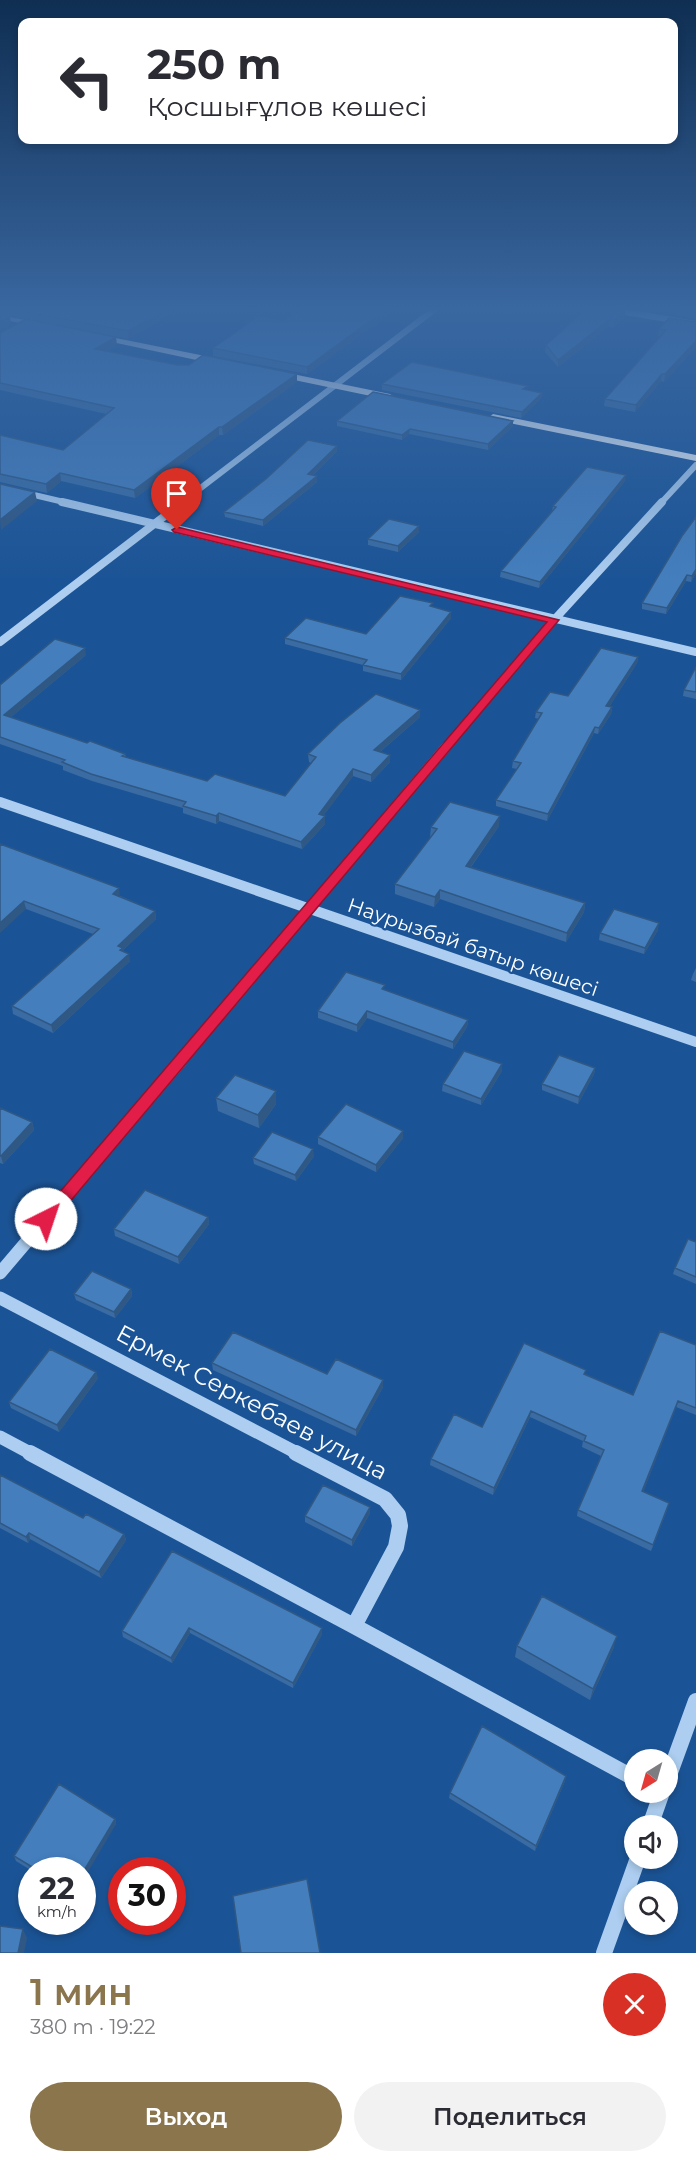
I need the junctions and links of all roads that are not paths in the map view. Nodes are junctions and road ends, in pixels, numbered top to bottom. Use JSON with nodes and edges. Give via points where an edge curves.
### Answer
{"nodes":[{"id":1,"x":317,"y":400,"type":"edge"},
{"id":2,"x":486,"y":416,"type":"edge"},
{"id":3,"x":696,"y":458,"type":"edge"},
{"id":4,"x":696,"y":465,"type":"edge"},
{"id":5,"x":0,"y":487,"type":"edge"},
{"id":6,"x":155,"y":525,"type":"junction"},
{"id":7,"x":554,"y":620,"type":"junction"},
{"id":8,"x":0,"y":642,"type":"edge"},
{"id":9,"x":696,"y":652,"type":"edge"},
{"id":10,"x":0,"y":802,"type":"edge"},
{"id":11,"x":310,"y":910,"type":"junction"},
{"id":12,"x":696,"y":1042,"type":"edge"},
{"id":13,"x":0,"y":1273,"type":"edge"},
{"id":14,"x":0,"y":1298,"type":"edge"},
{"id":15,"x":0,"y":1437,"type":"edge"},
{"id":16,"x":354,"y":1626,"type":"junction"},
{"id":17,"x":696,"y":1701,"type":"edge"},
{"id":18,"x":678,"y":1749,"type":"edge"},
{"id":19,"x":624,"y":1773,"type":"edge"},
{"id":20,"x":634,"y":1869,"type":"edge"},
{"id":21,"x":604,"y":1953,"type":"edge"}],
"edges":[{"from":1,"to":6,"type":"street"},
{"from":2,"to":3,"type":"main road"},
{"from":4,"to":7,"type":"street"},
{"from":5,"to":6,"type":"street"},
{"from":6,"to":7,"type":"street"},
{"from":6,"to":8,"type":"street"},
{"from":7,"to":9,"type":"street"},
{"from":7,"to":11,"type":"street"},
{"from":10,"to":11,"type":"street","name":"Наурызбай батыр көшесі"},
{"from":11,"to":12,"type":"street","name":"Наурызбай батыр көшесі"},
{"from":11,"to":13,"type":"street"},
{"from":14,"to":16,"type":"street","name":"Ермек Серкебаев улица","via":[[385,1499],[395,1508],[402,1520],[396,1547]]},
{"from":15,"to":16,"type":"street"},
{"from":16,"to":19,"type":"street"},
{"from":17,"to":18,"type":"street"},
{"from":20,"to":21,"type":"street"}]}
